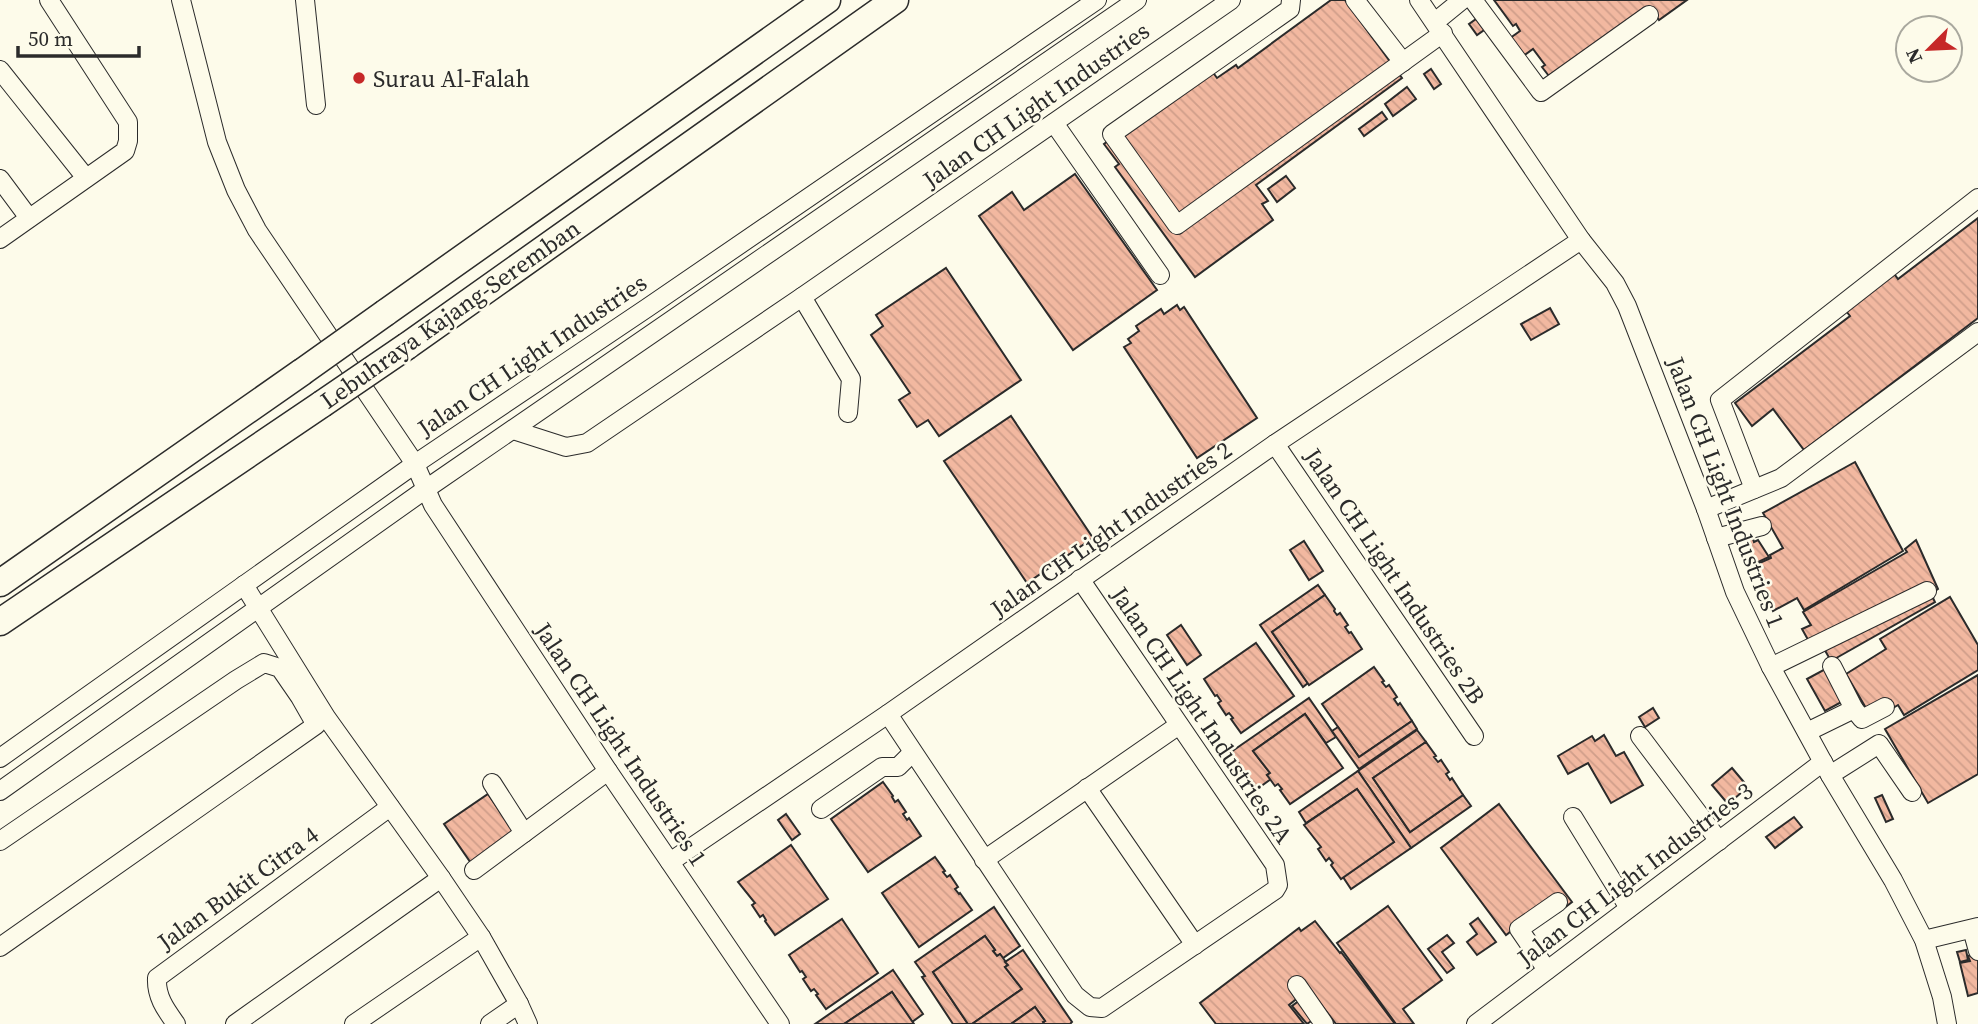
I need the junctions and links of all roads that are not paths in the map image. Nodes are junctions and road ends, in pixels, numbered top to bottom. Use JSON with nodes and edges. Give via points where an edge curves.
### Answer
{"nodes":[{"id":1,"x":49,"y":0,"type":"edge"},
{"id":2,"x":181,"y":0,"type":"edge"},
{"id":3,"x":305,"y":0,"type":"edge"},
{"id":4,"x":827,"y":0,"type":"edge"},
{"id":5,"x":895,"y":0,"type":"edge"},
{"id":6,"x":1097,"y":0,"type":"edge"},
{"id":7,"x":1137,"y":0,"type":"edge"},
{"id":8,"x":1231,"y":0,"type":"edge"},
{"id":9,"x":1291,"y":0,"type":"edge"},
{"id":10,"x":1355,"y":0,"type":"edge"},
{"id":11,"x":1419,"y":0,"type":"edge"},
{"id":12,"x":1464,"y":0,"type":"edge"},
{"id":13,"x":1649,"y":15,"type":"dead end"},
{"id":14,"x":1439,"y":27,"type":"junction"},
{"id":15,"x":1403,"y":62,"type":"junction"},
{"id":16,"x":0,"y":70,"type":"edge"},
{"id":17,"x":316,"y":105,"type":"dead end"},
{"id":18,"x":1054,"y":123,"type":"junction"},
{"id":19,"x":86,"y":178,"type":"junction"},
{"id":20,"x":0,"y":179,"type":"edge"},
{"id":21,"x":1978,"y":198,"type":"edge"},
{"id":22,"x":29,"y":218,"type":"junction"},
{"id":23,"x":0,"y":239,"type":"edge"},
{"id":24,"x":1581,"y":240,"type":"junction"},
{"id":25,"x":1160,"y":275,"type":"dead end"},
{"id":26,"x":802,"y":297,"type":"junction"},
{"id":27,"x":1978,"y":332,"type":"edge"},
{"id":28,"x":848,"y":413,"type":"dead end"},
{"id":29,"x":513,"y":430,"type":"junction"},
{"id":30,"x":1275,"y":444,"type":"junction"},
{"id":31,"x":415,"y":464,"type":"junction"},
{"id":32,"x":426,"y":489,"type":"junction"},
{"id":33,"x":1754,"y":489,"type":"junction"},
{"id":34,"x":1706,"y":509,"type":"junction"},
{"id":35,"x":1762,"y":526,"type":"dead end"},
{"id":36,"x":1716,"y":538,"type":"junction"},
{"id":37,"x":1080,"y":579,"type":"junction"},
{"id":38,"x":0,"y":583,"type":"edge"},
{"id":39,"x":244,"y":585,"type":"junction"},
{"id":40,"x":1927,"y":591,"type":"dead end"},
{"id":41,"x":258,"y":608,"type":"junction"},
{"id":42,"x":0,"y":622,"type":"edge"},
{"id":43,"x":281,"y":645,"type":"junction"},
{"id":44,"x":264,"y":663,"type":"junction"},
{"id":45,"x":1832,"y":666,"type":"dead end"},
{"id":46,"x":1771,"y":667,"type":"junction"},
{"id":47,"x":1885,"y":706,"type":"dead end"},
{"id":48,"x":1854,"y":709,"type":"junction"},
{"id":49,"x":888,"y":714,"type":"junction"},
{"id":50,"x":321,"y":721,"type":"junction"},
{"id":51,"x":1178,"y":725,"type":"junction"},
{"id":52,"x":1807,"y":732,"type":"junction"},
{"id":53,"x":1474,"y":736,"type":"dead end"},
{"id":54,"x":1640,"y":736,"type":"dead end"},
{"id":55,"x":912,"y":753,"type":"junction"},
{"id":56,"x":0,"y":758,"type":"edge"},
{"id":57,"x":1827,"y":768,"type":"junction"},
{"id":58,"x":608,"y":771,"type":"junction"},
{"id":59,"x":492,"y":783,"type":"dead end"},
{"id":60,"x":1087,"y":788,"type":"junction"},
{"id":61,"x":0,"y":791,"type":"edge"},
{"id":62,"x":1912,"y":792,"type":"dead end"},
{"id":63,"x":390,"y":807,"type":"junction"},
{"id":64,"x":821,"y":809,"type":"dead end"},
{"id":65,"x":1573,"y":817,"type":"dead end"},
{"id":66,"x":524,"y":833,"type":"junction"},
{"id":67,"x":0,"y":841,"type":"edge"},
{"id":68,"x":1719,"y":841,"type":"junction"},
{"id":69,"x":984,"y":860,"type":"junction"},
{"id":70,"x":670,"y":862,"type":"junction"},
{"id":71,"x":474,"y":870,"type":"dead end"},
{"id":72,"x":441,"y":878,"type":"junction"},
{"id":73,"x":1558,"y":902,"type":"dead end"},
{"id":74,"x":1629,"y":908,"type":"junction"},
{"id":75,"x":1975,"y":928,"type":"edge"},
{"id":76,"x":481,"y":937,"type":"junction"},
{"id":77,"x":1924,"y":940,"type":"junction"},
{"id":78,"x":1195,"y":945,"type":"junction"},
{"id":79,"x":0,"y":947,"type":"edge"},
{"id":80,"x":1978,"y":951,"type":"edge"},
{"id":81,"x":1547,"y":970,"type":"junction"},
{"id":82,"x":1297,"y":985,"type":"dead end"},
{"id":83,"x":519,"y":1004,"type":"junction"},
{"id":84,"x":176,"y":1024,"type":"edge"},
{"id":85,"x":235,"y":1024,"type":"edge"},
{"id":86,"x":354,"y":1024,"type":"edge"},
{"id":87,"x":490,"y":1024,"type":"edge"},
{"id":88,"x":527,"y":1024,"type":"edge"},
{"id":89,"x":780,"y":1024,"type":"edge"},
{"id":90,"x":1324,"y":1024,"type":"edge"},
{"id":91,"x":1476,"y":1024,"type":"edge"},
{"id":92,"x":1948,"y":1024,"type":"edge"}],
"edges":[{"from":1,"to":19,"type":"street","via":[[128,122],[125,151]]},
{"from":2,"to":31,"type":"street","name":"Jalan CH Light Industries 1","via":[[217,142],[236,190],[257,230]]},
{"from":3,"to":17,"type":"street"},
{"from":4,"to":38,"type":"highway","name":"Lebuhraya Kajang-Seremban","bridge":true},
{"from":5,"to":42,"type":"highway","name":"Lebuhraya Kajang-Seremban","bridge":true,"via":[[407,346]]},
{"from":6,"to":31,"type":"street","name":"Jalan CH Light Industries"},
{"from":7,"to":29,"type":"street","name":"Jalan CH Light Industries"},
{"from":8,"to":18,"type":"street","name":"Jalan CH Light Industries"},
{"from":9,"to":15,"type":"street","via":[[1290,9],[1112,134],[1177,225]]},
{"from":10,"to":15,"type":"street"},
{"from":11,"to":14,"type":"street","name":"Jalan CH Light Industries 1"},
{"from":12,"to":13,"type":"street","via":[[1541,92]]},
{"from":12,"to":14,"type":"street"},
{"from":14,"to":15,"type":"street"},
{"from":14,"to":24,"type":"street","name":"Jalan CH Light Industries 1"},
{"from":16,"to":19,"type":"street"},
{"from":18,"to":25,"type":"street"},
{"from":18,"to":26,"type":"street","name":"Jalan CH Light Industries"},
{"from":19,"to":22,"type":"street"},
{"from":20,"to":22,"type":"street"},
{"from":21,"to":33,"type":"street","via":[[1720,400]]},
{"from":22,"to":23,"type":"street"},
{"from":24,"to":30,"type":"street","name":"Jalan CH Light Industries 2"},
{"from":24,"to":34,"type":"street","name":"Jalan CH Light Industries 1","via":[[1628,306]]},
{"from":26,"to":28,"type":"street","via":[[851,379]]},
{"from":26,"to":29,"type":"street","name":"Jalan CH Light Industries","via":[[587,443],[566,447]]},
{"from":27,"to":33,"type":"street","via":[[1781,478]]},
{"from":29,"to":32,"type":"street","name":"Jalan CH Light Industries"},
{"from":30,"to":37,"type":"street","name":"Jalan CH Light Industries 2"},
{"from":30,"to":53,"type":"street","name":"Jalan CH Light Industries 2B"},
{"from":31,"to":32,"type":"street","name":"Jalan CH Light Industries 1"},
{"from":31,"to":39,"type":"street","name":"Jalan CH Light Industries"},
{"from":32,"to":41,"type":"street","name":"Jalan CH Light Industries"},
{"from":32,"to":58,"type":"street","name":"Jalan CH Light Industries 1"},
{"from":33,"to":34,"type":"street"},
{"from":34,"to":36,"type":"street","name":"Jalan CH Light Industries 1"},
{"from":35,"to":36,"type":"street"},
{"from":36,"to":46,"type":"street","name":"Jalan CH Light Industries 1","via":[[1735,592]]},
{"from":37,"to":49,"type":"street","name":"Jalan CH Light Industries 2"},
{"from":37,"to":51,"type":"street","name":"Jalan CH Light Industries 2A"},
{"from":39,"to":41,"type":"street"},
{"from":39,"to":56,"type":"street","name":"Jalan CH Light Industries"},
{"from":40,"to":46,"type":"street"},
{"from":41,"to":43,"type":"street"},
{"from":41,"to":61,"type":"street","name":"Jalan CH Light Industries"},
{"from":43,"to":44,"type":"street"},
{"from":43,"to":50,"type":"street"},
{"from":44,"to":50,"type":"street","via":[[280,668]]},
{"from":44,"to":67,"type":"street"},
{"from":45,"to":48,"type":"street"},
{"from":46,"to":52,"type":"street","name":"Jalan CH Light Industries 1"},
{"from":47,"to":48,"type":"street","via":[[1862,719]]},
{"from":48,"to":52,"type":"street"},
{"from":49,"to":55,"type":"street","name":"Jalan CH Light Industries 2A"},
{"from":49,"to":70,"type":"street","name":"Jalan CH Light Industries 2"},
{"from":50,"to":63,"type":"street"},
{"from":50,"to":79,"type":"street"},
{"from":51,"to":60,"type":"street"},
{"from":51,"to":78,"type":"street","name":"Jalan CH Light Industries 2A","via":[[1275,865],[1278,885]]},
{"from":52,"to":57,"type":"street","name":"Jalan CH Light Industries 1"},
{"from":54,"to":68,"type":"street"},
{"from":55,"to":64,"type":"street","via":[[898,767],[882,767]]},
{"from":55,"to":69,"type":"street","name":"Jalan CH Light Industries 2A"},
{"from":57,"to":62,"type":"street","name":"Jalan CH Light Industries 3","via":[[1879,744]]},
{"from":57,"to":68,"type":"street","name":"Jalan CH Light Industries 3"},
{"from":57,"to":77,"type":"street","name":"Jalan CH Light Industries 1"},
{"from":58,"to":66,"type":"street"},
{"from":58,"to":70,"type":"street","name":"Jalan CH Light Industries 1"},
{"from":59,"to":66,"type":"street"},
{"from":60,"to":69,"type":"street"},
{"from":60,"to":78,"type":"street"},
{"from":63,"to":72,"type":"street"},
{"from":63,"to":84,"type":"street","name":"Jalan Bukit Citra 4","via":[[156,978],[164,1008]]},
{"from":65,"to":74,"type":"street"},
{"from":66,"to":71,"type":"street"},
{"from":68,"to":74,"type":"street","name":"Jalan CH Light Industries 3"},
{"from":69,"to":78,"type":"street","name":"Jalan CH Light Industries 2A","via":[[1075,995],[1090,1007],[1102,1008]]},
{"from":70,"to":89,"type":"street","name":"Jalan CH Light Industries 1"},
{"from":72,"to":76,"type":"street"},
{"from":72,"to":85,"type":"street"},
{"from":73,"to":81,"type":"street","via":[[1518,929]]},
{"from":74,"to":81,"type":"street","name":"Jalan CH Light Industries 3"},
{"from":75,"to":77,"type":"street"},
{"from":75,"to":80,"type":"street"},
{"from":76,"to":83,"type":"street"},
{"from":76,"to":86,"type":"street"},
{"from":77,"to":92,"type":"street","name":"Jalan CH Light Industries 1"},
{"from":81,"to":91,"type":"street","name":"Jalan CH Light Industries 3"},
{"from":82,"to":90,"type":"street"},
{"from":83,"to":87,"type":"street"},
{"from":83,"to":88,"type":"street"}]}
